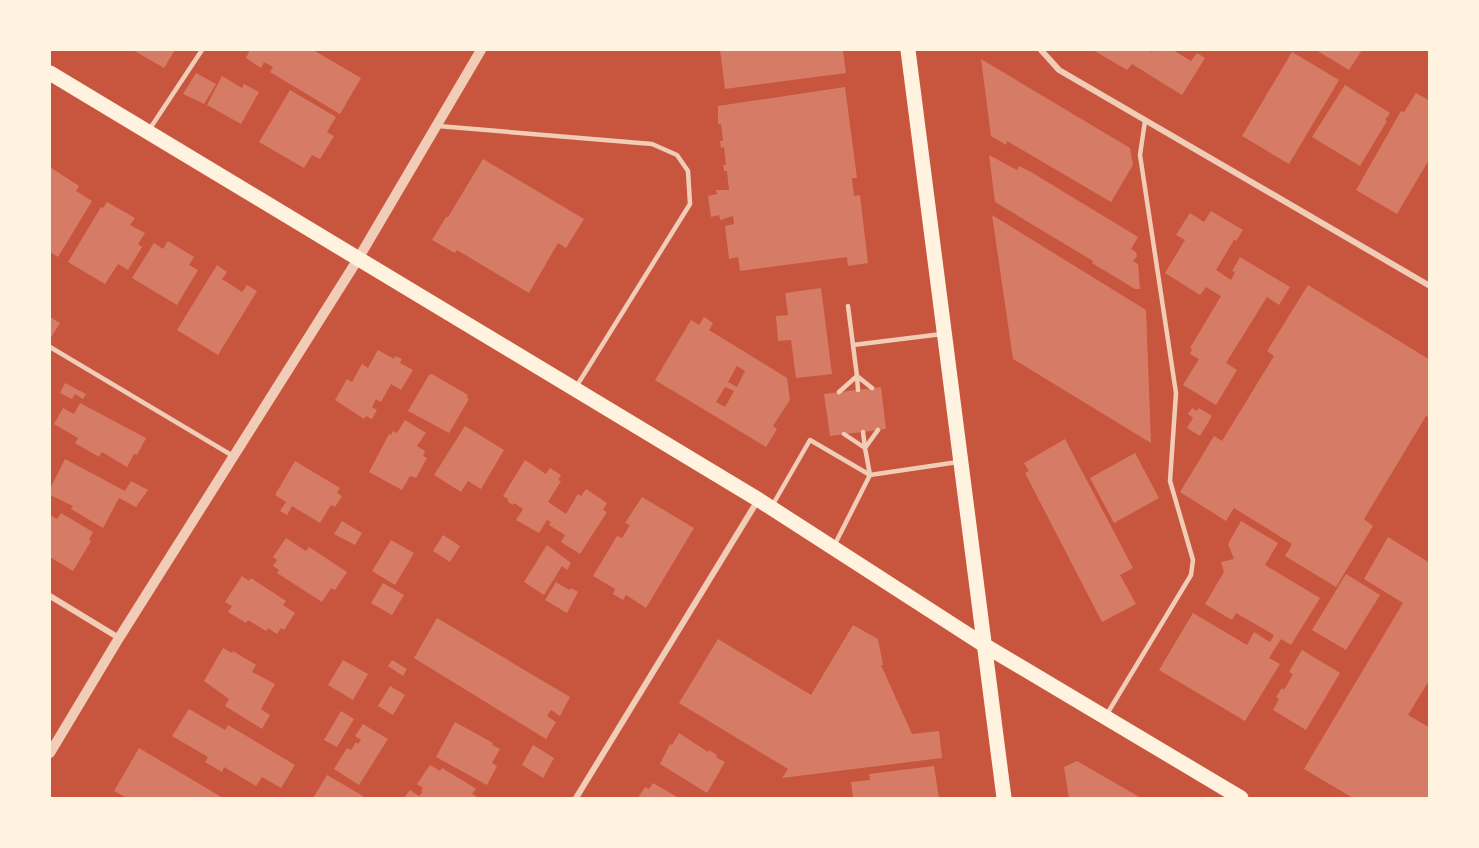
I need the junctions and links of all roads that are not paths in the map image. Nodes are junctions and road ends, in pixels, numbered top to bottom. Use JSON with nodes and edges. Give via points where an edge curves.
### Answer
{"nodes":[{"id":1,"x":202,"y":50,"type":"edge"},
{"id":2,"x":481,"y":50,"type":"edge"},
{"id":3,"x":908,"y":50,"type":"edge"},
{"id":4,"x":1041,"y":50,"type":"edge"},
{"id":5,"x":50,"y":73,"type":"edge"},
{"id":6,"x":1145,"y":120,"type":"junction"},
{"id":7,"x":436,"y":126,"type":"junction"},
{"id":8,"x":148,"y":133,"type":"junction"},
{"id":9,"x":358,"y":260,"type":"junction"},
{"id":10,"x":1430,"y":286,"type":"edge"},
{"id":11,"x":848,"y":306,"type":"dead end"},
{"id":12,"x":944,"y":333,"type":"junction"},
{"id":13,"x":853,"y":345,"type":"junction"},
{"id":14,"x":50,"y":347,"type":"edge"},
{"id":15,"x":857,"y":376,"type":"junction"},
{"id":16,"x":872,"y":388,"type":"dead end"},
{"id":17,"x":575,"y":390,"type":"junction"},
{"id":18,"x":858,"y":390,"type":"dead end"},
{"id":19,"x":839,"y":392,"type":"dead end"},
{"id":20,"x":878,"y":430,"type":"dead end"},
{"id":21,"x":863,"y":432,"type":"dead end"},
{"id":22,"x":844,"y":434,"type":"dead end"},
{"id":23,"x":865,"y":448,"type":"junction"},
{"id":24,"x":233,"y":457,"type":"junction"},
{"id":25,"x":961,"y":461,"type":"junction"},
{"id":26,"x":870,"y":475,"type":"junction"},
{"id":27,"x":765,"y":503,"type":"junction"},
{"id":28,"x":833,"y":548,"type":"junction"},
{"id":29,"x":50,"y":596,"type":"edge"},
{"id":30,"x":119,"y":638,"type":"junction"},
{"id":31,"x":984,"y":645,"type":"junction"},
{"id":32,"x":1106,"y":716,"type":"junction"},
{"id":33,"x":50,"y":753,"type":"edge"},
{"id":34,"x":576,"y":798,"type":"edge"},
{"id":35,"x":1004,"y":798,"type":"edge"},
{"id":36,"x":1241,"y":798,"type":"edge"}],
"edges":[{"from":1,"to":8,"type":"lane"},
{"from":2,"to":7,"type":"street"},
{"from":3,"to":12,"type":"main road"},
{"from":4,"to":6,"type":"street","via":[[1059,70]]},
{"from":5,"to":8,"type":"main road"},
{"from":6,"to":10,"type":"street"},
{"from":6,"to":32,"type":"lane","via":[[1140,155],[1176,393],[1170,481],[1193,560],[1191,575]]},
{"from":7,"to":9,"type":"street"},
{"from":7,"to":17,"type":"lane","via":[[652,144],[677,155],[688,171],[690,204]]},
{"from":8,"to":9,"type":"main road"},
{"from":9,"to":17,"type":"main road"},
{"from":9,"to":24,"type":"street"},
{"from":11,"to":13,"type":"lane"},
{"from":12,"to":13,"type":"lane"},
{"from":12,"to":25,"type":"main road"},
{"from":13,"to":15,"type":"lane"},
{"from":14,"to":24,"type":"lane"},
{"from":15,"to":16,"type":"lane"},
{"from":15,"to":18,"type":"lane"},
{"from":15,"to":19,"type":"lane"},
{"from":17,"to":27,"type":"main road"},
{"from":20,"to":23,"type":"lane"},
{"from":21,"to":23,"type":"lane"},
{"from":22,"to":23,"type":"lane"},
{"from":23,"to":26,"type":"lane"},
{"from":24,"to":30,"type":"street"},
{"from":25,"to":26,"type":"lane"},
{"from":25,"to":31,"type":"main road"},
{"from":26,"to":27,"type":"lane","via":[[810,440]]},
{"from":26,"to":28,"type":"lane"},
{"from":27,"to":28,"type":"main road"},
{"from":27,"to":34,"type":"street"},
{"from":28,"to":31,"type":"main road"},
{"from":29,"to":30,"type":"street"},
{"from":30,"to":33,"type":"street"},
{"from":31,"to":32,"type":"main road"},
{"from":31,"to":35,"type":"main road"},
{"from":32,"to":36,"type":"main road"}]}
